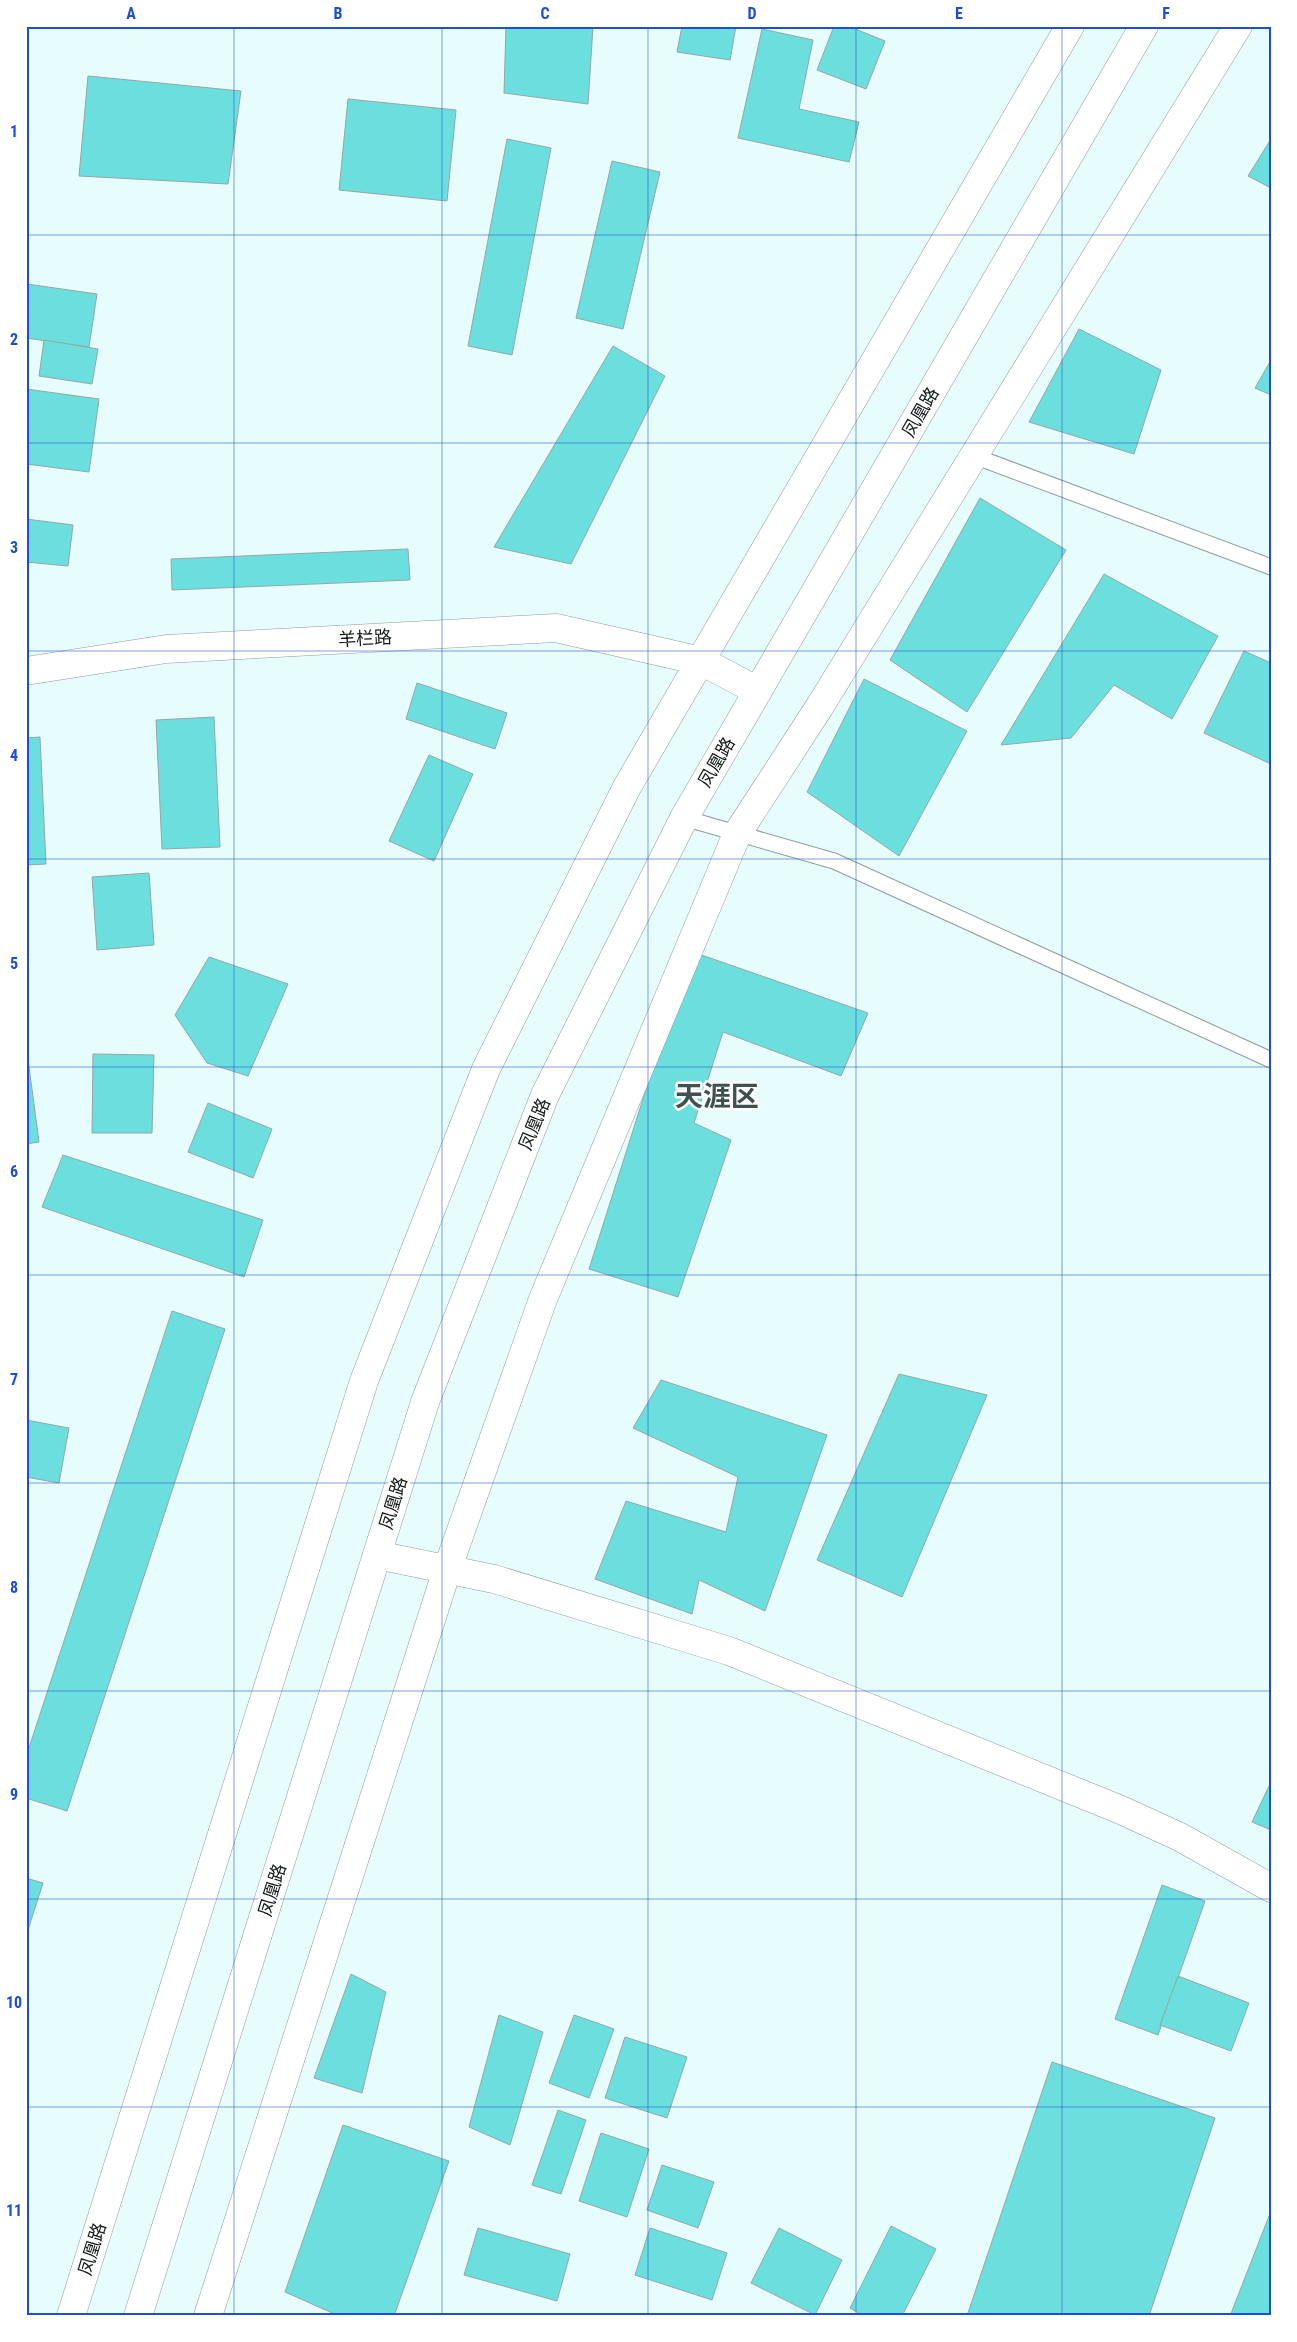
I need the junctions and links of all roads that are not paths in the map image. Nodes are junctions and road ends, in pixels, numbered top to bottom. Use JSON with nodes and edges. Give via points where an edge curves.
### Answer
{"nodes":[{"id":1,"x":1070,"y":26,"type":"edge"},
{"id":2,"x":1144,"y":26,"type":"edge"},
{"id":3,"x":1238,"y":26,"type":"edge"},
{"id":4,"x":974,"y":456,"type":"junction"},
{"id":5,"x":1271,"y":567,"type":"edge"},
{"id":6,"x":701,"y":661,"type":"junction"},
{"id":7,"x":26,"y":671,"type":"edge"},
{"id":8,"x":758,"y":691,"type":"junction"},
{"id":9,"x":684,"y":818,"type":"junction"},
{"id":10,"x":737,"y":834,"type":"junction"},
{"id":11,"x":1271,"y":1060,"type":"edge"},
{"id":12,"x":377,"y":1555,"type":"junction"},
{"id":13,"x":447,"y":1570,"type":"junction"},
{"id":14,"x":1271,"y":1888,"type":"edge"},
{"id":15,"x":71,"y":2316,"type":"edge"},
{"id":16,"x":138,"y":2316,"type":"edge"},
{"id":17,"x":208,"y":2316,"type":"edge"}],
"edges":[{"from":1,"to":6,"type":"main road","name":"凤凰路"},
{"from":2,"to":8,"type":"main road","name":"凤凰路"},
{"from":3,"to":4,"type":"main road"},
{"from":4,"to":5,"type":"lane"},
{"from":4,"to":10,"type":"main road"},
{"from":6,"to":7,"type":"main road","name":"羊栏路","via":[[556,628],[166,649]]},
{"from":6,"to":8,"type":"main road","name":"羊栏路"},
{"from":6,"to":15,"type":"main road","name":"凤凰路","via":[[627,787],[486,1069],[364,1381]]},
{"from":8,"to":9,"type":"main road","name":"凤凰路"},
{"from":9,"to":10,"type":"lane"},
{"from":9,"to":12,"type":"main road","name":"凤凰路","via":[[545,1095],[425,1402]]},
{"from":10,"to":11,"type":"lane","via":[[834,862]]},
{"from":10,"to":13,"type":"main road","via":[[543,1299]]},
{"from":12,"to":13,"type":"main road"},
{"from":12,"to":16,"type":"main road","name":"凤凰路"},
{"from":13,"to":14,"type":"main road","via":[[494,1579],[729,1651],[1121,1810],[1180,1837]]},
{"from":13,"to":17,"type":"main road"}]}
